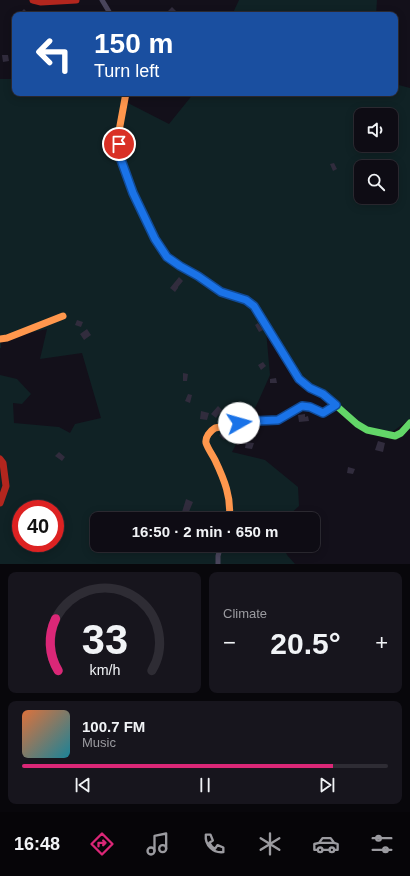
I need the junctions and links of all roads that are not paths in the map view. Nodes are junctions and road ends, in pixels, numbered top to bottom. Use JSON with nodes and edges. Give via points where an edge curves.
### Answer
{"nodes":[{"id":1,"x":33,"y":0,"type":"edge"},
{"id":2,"x":76,"y":0,"type":"edge"},
{"id":3,"x":102,"y":0,"type":"edge"},
{"id":4,"x":109,"y":12,"type":"edge"},
{"id":5,"x":125,"y":96,"type":"edge"},
{"id":6,"x":63,"y":316,"type":"dead end"},
{"id":7,"x":0,"y":339,"type":"edge"},
{"id":8,"x":336,"y":405,"type":"junction"},
{"id":9,"x":410,"y":422,"type":"edge"},
{"id":10,"x":0,"y":460,"type":"edge"},
{"id":11,"x":0,"y":503,"type":"edge"},
{"id":12,"x":229,"y":512,"type":"edge"},
{"id":13,"x":219,"y":552,"type":"edge"},
{"id":14,"x":218,"y":564,"type":"edge"}],
"edges":[{"from":1,"to":2,"type":"street"},
{"from":3,"to":4,"type":"street"},
{"from":5,"to":8,"type":"street","via":[[119,131],[120,157],[133,193],[155,239],[167,257],[221,292],[246,300],[254,306],[299,379]]},
{"from":6,"to":7,"type":"street"},
{"from":8,"to":9,"type":"street","via":[[367,430],[395,436]]},
{"from":8,"to":12,"type":"street","via":[[323,413],[302,406],[278,420],[251,421],[211,429],[206,442],[228,492]]},
{"from":10,"to":11,"type":"street","via":[[3,463],[6,486]]},
{"from":13,"to":14,"type":"street"}]}
